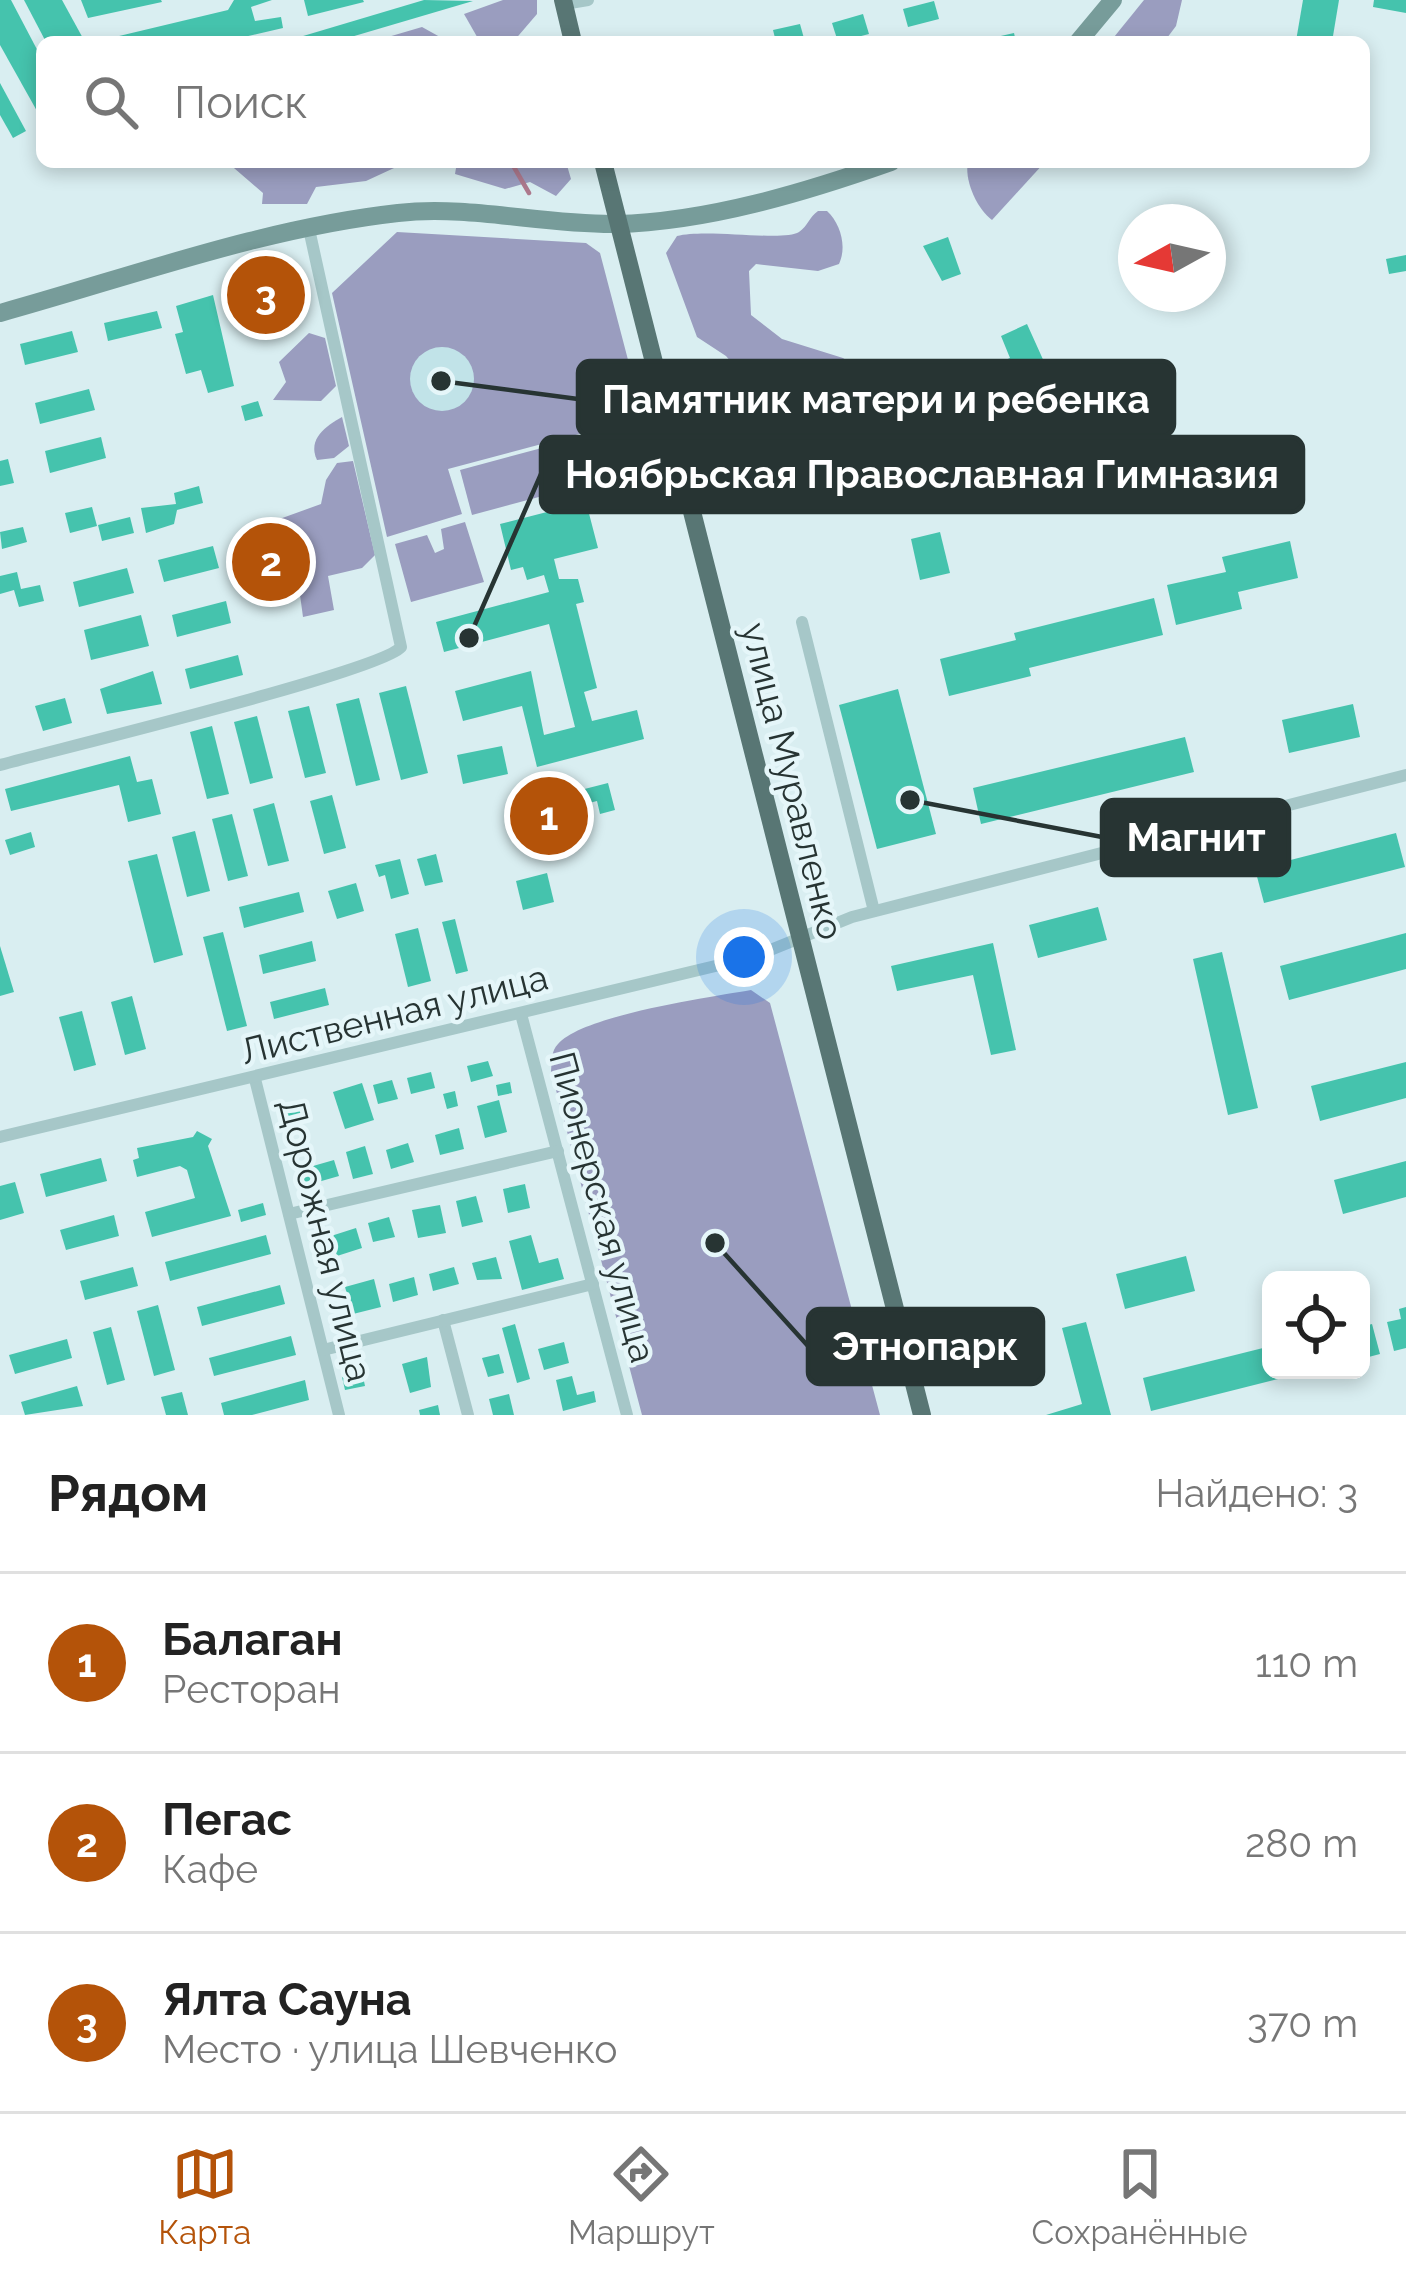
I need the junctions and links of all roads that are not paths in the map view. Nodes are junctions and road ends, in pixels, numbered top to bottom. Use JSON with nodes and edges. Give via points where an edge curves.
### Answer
{"nodes":[{"id":1,"x":588,"y":0,"type":"edge"},
{"id":2,"x":1113,"y":0,"type":"edge"},
{"id":3,"x":563,"y":2,"type":"edge"},
{"id":4,"x":572,"y":36,"type":"edge"},
{"id":5,"x":1083,"y":36,"type":"edge"},
{"id":6,"x":605,"y":168,"type":"edge"},
{"id":7,"x":870,"y":168,"type":"edge"},
{"id":8,"x":619,"y":224,"type":"junction"},
{"id":9,"x":310,"y":229,"type":"junction"},
{"id":10,"x":0,"y":313,"type":"edge"},
{"id":11,"x":802,"y":622,"type":"dead end"},
{"id":12,"x":0,"y":765,"type":"edge"},
{"id":13,"x":1406,"y":775,"type":"edge"},
{"id":14,"x":874,"y":911,"type":"junction"},
{"id":15,"x":798,"y":938,"type":"junction"},
{"id":16,"x":521,"y":1014,"type":"junction"},
{"id":17,"x":255,"y":1078,"type":"junction"},
{"id":18,"x":0,"y":1137,"type":"edge"},
{"id":19,"x":558,"y":1151,"type":"junction"},
{"id":20,"x":289,"y":1214,"type":"junction"},
{"id":21,"x":593,"y":1284,"type":"junction"},
{"id":22,"x":442,"y":1320,"type":"junction"},
{"id":23,"x":323,"y":1350,"type":"junction"},
{"id":24,"x":339,"y":1415,"type":"edge"},
{"id":25,"x":468,"y":1415,"type":"edge"},
{"id":26,"x":628,"y":1415,"type":"edge"},
{"id":27,"x":922,"y":1415,"type":"edge"}],
"edges":[{"from":1,"to":3,"type":"street"},
{"from":2,"to":5,"type":"street"},
{"from":3,"to":4,"type":"main road"},
{"from":6,"to":8,"type":"main road","name":"улица Муравленко"},
{"from":7,"to":8,"type":"street","via":[[752,201]]},
{"from":8,"to":9,"type":"street","via":[[438,211]]},
{"from":8,"to":15,"type":"main road","name":"улица Муравленко"},
{"from":9,"to":10,"type":"street"},
{"from":9,"to":12,"type":"street","via":[[400,647],[369,664]]},
{"from":11,"to":14,"type":"street"},
{"from":13,"to":14,"type":"street","name":"Лиственная улица"},
{"from":14,"to":15,"type":"street","name":"Лиственная улица"},
{"from":15,"to":16,"type":"street","name":"Лиственная улица","via":[[753,957]]},
{"from":15,"to":27,"type":"main road","name":"улица Муравленко"},
{"from":16,"to":17,"type":"street","name":"Лиственная улица"},
{"from":16,"to":19,"type":"street","name":"Пионерская улица"},
{"from":17,"to":18,"type":"street","name":"Лиственная улица"},
{"from":17,"to":20,"type":"street","name":"Дорожная улица"},
{"from":19,"to":20,"type":"street"},
{"from":19,"to":21,"type":"street","name":"Пионерская улица"},
{"from":20,"to":23,"type":"street","name":"Дорожная улица"},
{"from":21,"to":22,"type":"street"},
{"from":21,"to":26,"type":"street","name":"Пионерская улица"},
{"from":22,"to":23,"type":"street"},
{"from":22,"to":25,"type":"street"},
{"from":23,"to":24,"type":"street","name":"Дорожная улица"}]}
